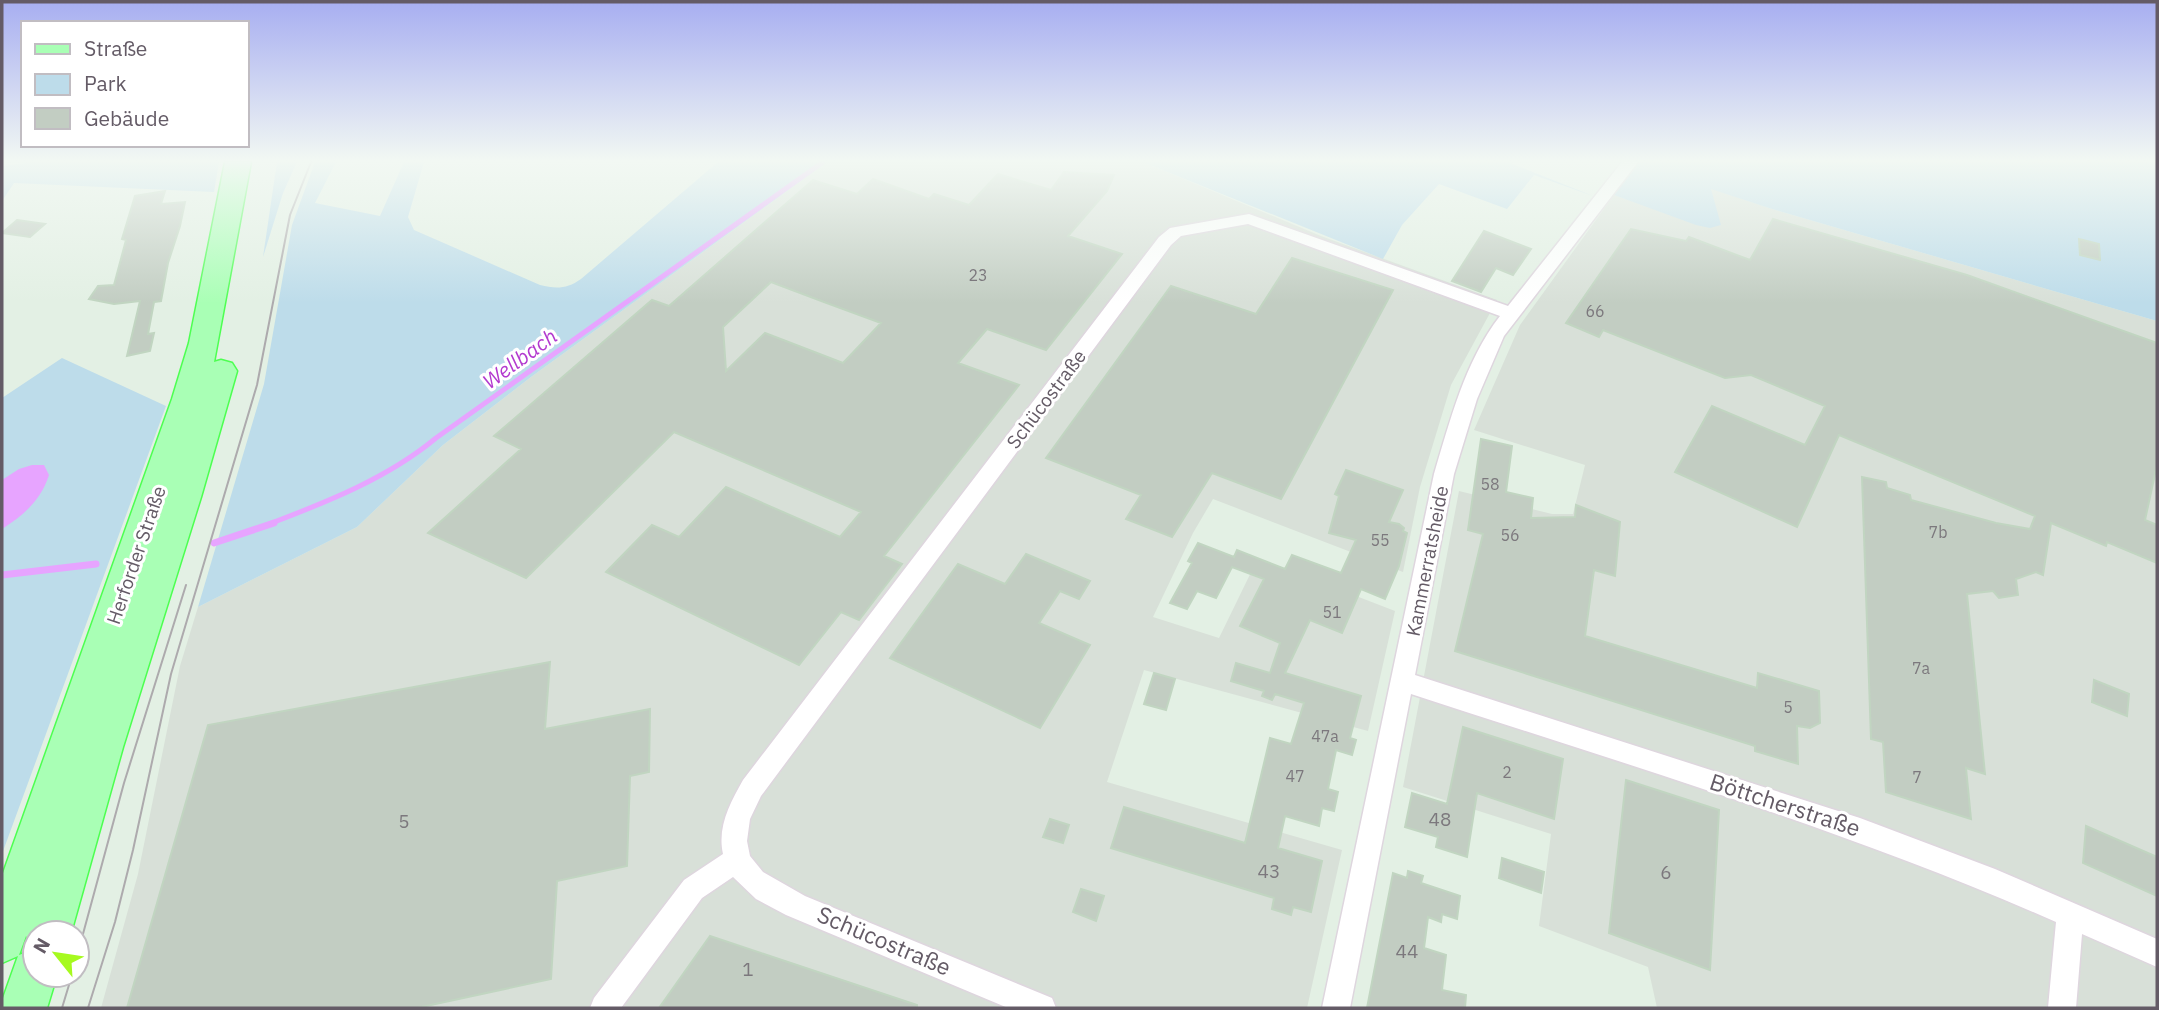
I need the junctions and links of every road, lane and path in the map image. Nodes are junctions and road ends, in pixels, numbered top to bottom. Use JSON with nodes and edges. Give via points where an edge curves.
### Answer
{"nodes":[{"id":1,"x":229,"y":209,"type":"edge"},
{"id":2,"x":252,"y":209,"type":"edge"},
{"id":3,"x":1593,"y":209,"type":"edge"},
{"id":4,"x":1511,"y":314,"type":"junction"},
{"id":5,"x":1404,"y":681,"type":"junction"},
{"id":6,"x":737,"y":860,"type":"junction"},
{"id":7,"x":2070,"y":914,"type":"junction"},
{"id":8,"x":25,"y":919,"type":"edge"},
{"id":9,"x":26,"y":919,"type":"edge"},
{"id":10,"x":2157,"y":953,"type":"edge"},
{"id":11,"x":29,"y":989,"type":"edge"},
{"id":12,"x":23,"y":1008,"type":"edge"},
{"id":13,"x":604,"y":1008,"type":"edge"},
{"id":14,"x":1042,"y":1008,"type":"edge"},
{"id":15,"x":1336,"y":1008,"type":"edge"},
{"id":16,"x":2062,"y":1008,"type":"edge"}],
"edges":[{"from":1,"to":8,"type":"main road","name":"Herforder Straße","via":[[204,343],[188,399]]},
{"from":2,"to":9,"type":"main road","name":"Herforder Straße","via":[[230,335],[212,403],[102,747]]},
{"from":3,"to":4,"type":"street","name":"Kammerratsheide"},
{"from":4,"to":5,"type":"street","name":"Kammerratsheide","via":[[1483,360],[1450,450]]},
{"from":4,"to":6,"type":"street","name":"Schücostraße","via":[[1249,219],[1169,236],[752,788],[736,817]]},
{"from":5,"to":7,"type":"street","name":"Böttcherstraße","via":[[1860,830]]},
{"from":5,"to":15,"type":"street","name":"Kammerratsheide"},
{"from":6,"to":13,"type":"street","via":[[693,889]]},
{"from":6,"to":14,"type":"street","name":"Schücostraße","via":[[766,890]]},
{"from":7,"to":10,"type":"street","name":"Böttcherstraße"},
{"from":7,"to":16,"type":"street"},
{"from":11,"to":12,"type":"main road"}]}
